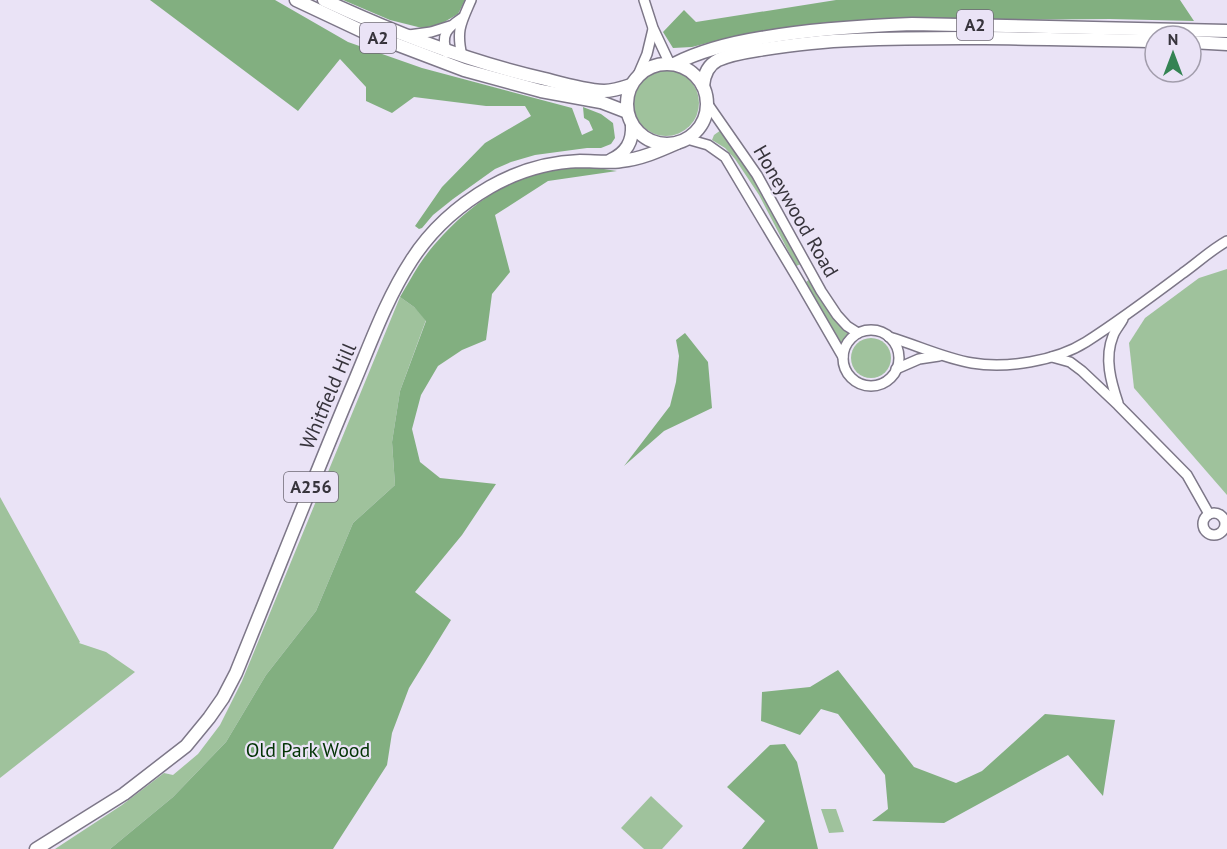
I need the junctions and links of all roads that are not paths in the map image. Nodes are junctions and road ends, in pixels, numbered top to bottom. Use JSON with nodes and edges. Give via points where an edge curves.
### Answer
{"nodes":[{"id":1,"x":296,"y":0,"type":"edge"},
{"id":2,"x":324,"y":0,"type":"edge"},
{"id":3,"x":471,"y":0,"type":"edge"},
{"id":4,"x":644,"y":0,"type":"edge"},
{"id":5,"x":462,"y":18,"type":"junction"},
{"id":6,"x":450,"y":26,"type":"junction"},
{"id":7,"x":653,"y":28,"type":"junction"},
{"id":8,"x":1227,"y":31,"type":"edge"},
{"id":9,"x":404,"y":35,"type":"junction"},
{"id":10,"x":1143,"y":41,"type":"edge"},
{"id":11,"x":1203,"y":43,"type":"edge"},
{"id":12,"x":1227,"y":44,"type":"edge"},
{"id":13,"x":446,"y":50,"type":"junction"},
{"id":14,"x":723,"y":54,"type":"junction"},
{"id":15,"x":462,"y":56,"type":"junction"},
{"id":16,"x":672,"y":64,"type":"junction"},
{"id":17,"x":464,"y":70,"type":"junction"},
{"id":18,"x":634,"y":80,"type":"junction"},
{"id":19,"x":703,"y":86,"type":"junction"},
{"id":20,"x":707,"y":102,"type":"junction"},
{"id":21,"x":627,"y":112,"type":"junction"},
{"id":22,"x":632,"y":125,"type":"junction"},
{"id":23,"x":682,"y":141,"type":"junction"},
{"id":24,"x":601,"y":161,"type":"junction"},
{"id":25,"x":1227,"y":241,"type":"edge"},
{"id":26,"x":1126,"y":315,"type":"junction"},
{"id":27,"x":858,"y":333,"type":"junction"},
{"id":28,"x":889,"y":337,"type":"junction"},
{"id":29,"x":843,"y":357,"type":"junction"},
{"id":30,"x":945,"y":357,"type":"junction"},
{"id":31,"x":1052,"y":357,"type":"junction"},
{"id":32,"x":896,"y":369,"type":"junction"},
{"id":33,"x":1118,"y":405,"type":"junction"},
{"id":34,"x":1209,"y":514,"type":"junction"},
{"id":35,"x":1226,"y":529,"type":"edge"},
{"id":36,"x":36,"y":849,"type":"edge"}],
"edges":[{"from":1,"to":17,"type":"main road","number":"A2"},
{"from":2,"to":9,"type":"main road","number":"A2"},
{"from":3,"to":5,"type":"street"},
{"from":4,"to":7,"type":"street"},
{"from":5,"to":6,"type":"street"},
{"from":5,"to":15,"type":"street"},
{"from":6,"to":9,"type":"street"},
{"from":6,"to":13,"type":"street","via":[[444,40]]},
{"from":7,"to":16,"type":"street"},
{"from":7,"to":18,"type":"street","via":[[647,54]]},
{"from":8,"to":14,"type":"main road","number":"A2","via":[[861,26],[795,32]]},
{"from":9,"to":13,"type":"main road","number":"A2"},
{"from":10,"to":14,"type":"main road","number":"A2","via":[[911,38],[798,43]]},
{"from":11,"to":12,"type":"main road"},
{"from":13,"to":15,"type":"main road","number":"A2"},
{"from":13,"to":17,"type":"street"},
{"from":14,"to":16,"type":"main road","number":"A2","via":[[711,48]]},
{"from":14,"to":19,"type":"main road","via":[[708,69]]},
{"from":15,"to":18,"type":"main road","number":"A2","via":[[591,89],[610,90]]},
{"from":16,"to":18,"type":"main road","via":[[653,66]]},
{"from":16,"to":19,"type":"main road","via":[[691,72]]},
{"from":17,"to":21,"type":"main road","number":"A2","via":[[601,102]]},
{"from":18,"to":21,"type":"main road","via":[[626,101]]},
{"from":19,"to":20,"type":"main road"},
{"from":20,"to":23,"type":"main road","via":[[702,123]]},
{"from":20,"to":27,"type":"street","name":"Honeywood Road","via":[[757,175],[821,291],[837,315]]},
{"from":21,"to":22,"type":"main road"},
{"from":22,"to":23,"type":"main road","via":[[652,142]]},
{"from":22,"to":24,"type":"main road","name":"Whitfield Hill","number":"A256","via":[[627,148],[612,159]]},
{"from":23,"to":24,"type":"main road","name":"Whitfield Hill","number":"A256","via":[[641,157]]},
{"from":23,"to":29,"type":"street","name":"Honeywood Road","via":[[708,145],[725,157]]},
{"from":24,"to":36,"type":"main road","name":"Whitfield Hill","number":"A256","via":[[538,166],[513,176],[470,200],[427,239],[393,293],[223,698],[186,746],[124,794]]},
{"from":25,"to":26,"type":"street"},
{"from":26,"to":31,"type":"street","via":[[1086,342]]},
{"from":26,"to":33,"type":"street","via":[[1113,336],[1108,359]]},
{"from":27,"to":28,"type":"street","via":[[874,330]]},
{"from":27,"to":29,"type":"street","via":[[847,343]]},
{"from":28,"to":30,"type":"street"},
{"from":28,"to":32,"type":"street","via":[[897,348]]},
{"from":29,"to":32,"type":"street","via":[[851,378],[864,385],[880,384]]},
{"from":30,"to":31,"type":"street","via":[[1005,365]]},
{"from":30,"to":32,"type":"street","via":[[919,359]]},
{"from":31,"to":33,"type":"street","via":[[1070,362]]},
{"from":33,"to":34,"type":"street","via":[[1187,476]]},
{"from":34,"to":35,"type":"street","via":[[1223,517]]},
{"from":34,"to":35,"type":"street","via":[[1203,522],[1208,534],[1216,535]]}]}
